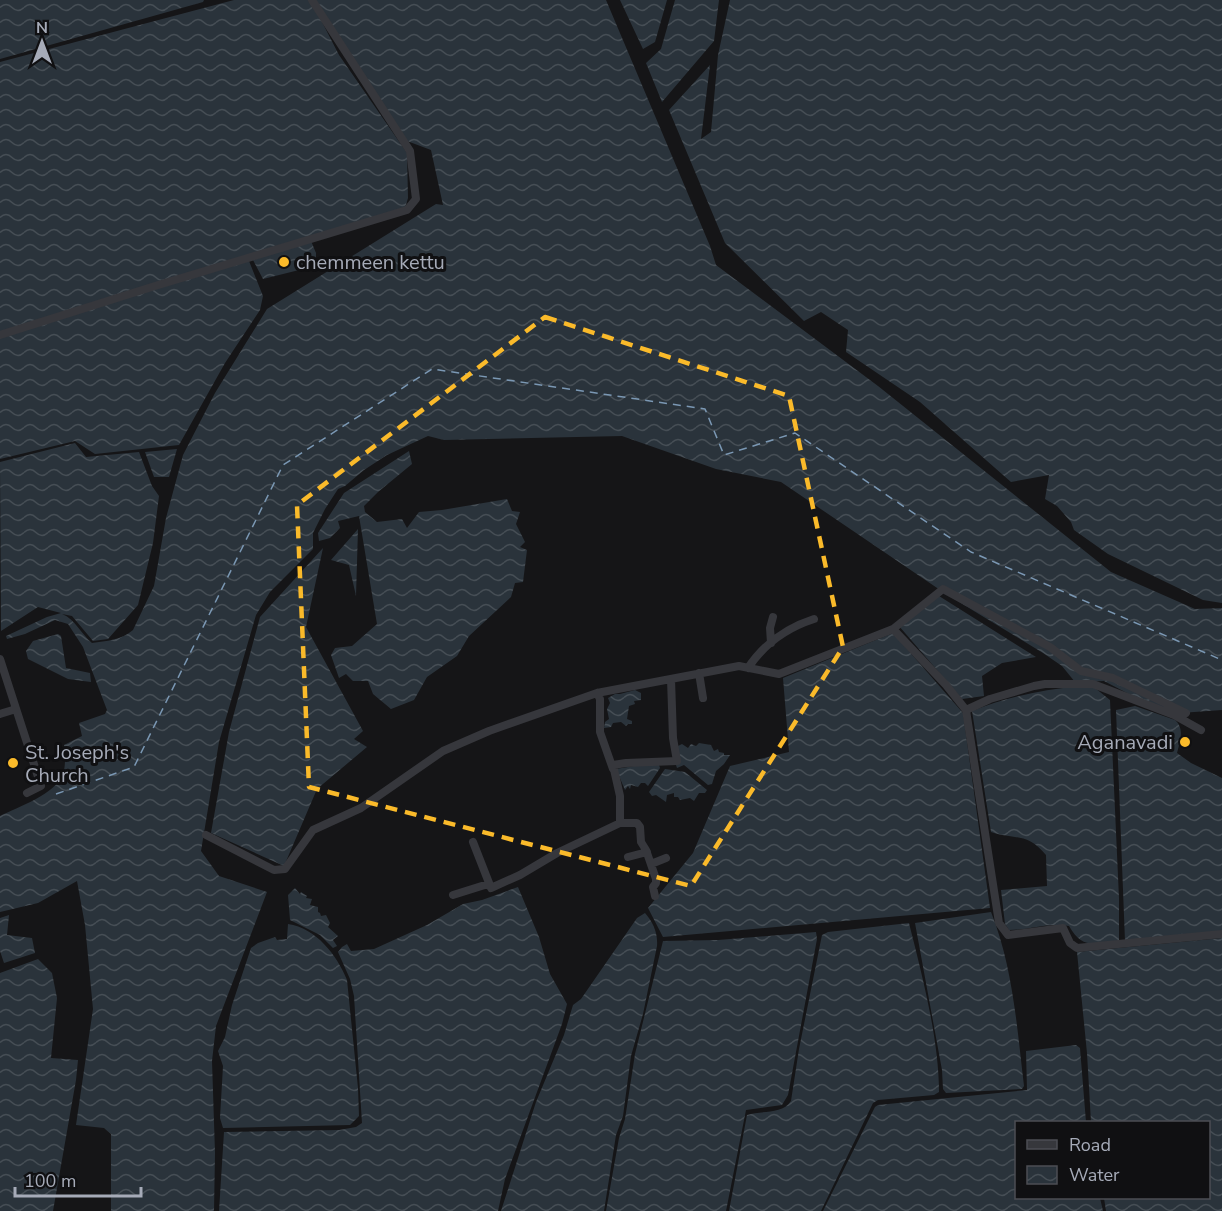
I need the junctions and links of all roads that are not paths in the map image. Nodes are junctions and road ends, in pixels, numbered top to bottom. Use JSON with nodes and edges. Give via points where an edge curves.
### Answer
{"nodes":[{"id":1,"x":312,"y":0,"type":"edge"},
{"id":2,"x":0,"y":335,"type":"edge"},
{"id":3,"x":773,"y":617,"type":"dead end"},
{"id":4,"x":814,"y":619,"type":"dead end"},
{"id":5,"x":893,"y":628,"type":"junction"},
{"id":6,"x":771,"y":643,"type":"junction"},
{"id":7,"x":0,"y":659,"type":"edge"},
{"id":8,"x":748,"y":668,"type":"junction"},
{"id":9,"x":699,"y":674,"type":"junction"},
{"id":10,"x":671,"y":679,"type":"junction"},
{"id":11,"x":597,"y":693,"type":"junction"},
{"id":12,"x":703,"y":698,"type":"dead end"},
{"id":13,"x":16,"y":709,"type":"junction"},
{"id":14,"x":966,"y":710,"type":"junction"},
{"id":15,"x":1186,"y":713,"type":"dead end"},
{"id":16,"x":0,"y":714,"type":"edge"},
{"id":17,"x":1201,"y":730,"type":"dead end"},
{"id":18,"x":613,"y":769,"type":"junction"},
{"id":19,"x":27,"y":793,"type":"dead end"},
{"id":20,"x":620,"y":823,"type":"junction"},
{"id":21,"x":206,"y":835,"type":"dead end"},
{"id":22,"x":473,"y":842,"type":"dead end"},
{"id":23,"x":647,"y":852,"type":"junction"},
{"id":24,"x":628,"y":857,"type":"dead end"},
{"id":25,"x":666,"y":858,"type":"dead end"},
{"id":26,"x":651,"y":864,"type":"junction"},
{"id":27,"x":488,"y":884,"type":"junction"},
{"id":28,"x":453,"y":895,"type":"dead end"},
{"id":29,"x":655,"y":896,"type":"dead end"},
{"id":30,"x":1222,"y":934,"type":"edge"}],
"edges":[{"from":1,"to":2,"type":"street","via":[[410,151],[416,199],[406,210]]},
{"from":3,"to":6,"type":"street"},
{"from":4,"to":6,"type":"street","via":[[788,629]]},
{"from":5,"to":8,"type":"street","via":[[779,674]]},
{"from":5,"to":14,"type":"street"},
{"from":5,"to":15,"type":"street","via":[[943,589],[1050,647],[1081,671],[1113,678]]},
{"from":6,"to":8,"type":"street"},
{"from":7,"to":13,"type":"street"},
{"from":8,"to":9,"type":"street","via":[[739,666]]},
{"from":9,"to":10,"type":"street"},
{"from":9,"to":12,"type":"street"},
{"from":10,"to":11,"type":"street"},
{"from":10,"to":18,"type":"street","via":[[677,761],[617,764]]},
{"from":11,"to":18,"type":"street","via":[[600,732]]},
{"from":11,"to":21,"type":"street","via":[[444,751],[361,808],[313,830],[285,869],[274,870]]},
{"from":13,"to":16,"type":"street"},
{"from":13,"to":19,"type":"street","via":[[41,786]]},
{"from":14,"to":17,"type":"street","via":[[1034,686],[1093,684],[1174,715]]},
{"from":14,"to":30,"type":"street","via":[[999,923],[1008,935],[1063,928],[1077,948]]},
{"from":18,"to":20,"type":"street","via":[[620,796]]},
{"from":20,"to":23,"type":"street","via":[[637,823]]},
{"from":20,"to":27,"type":"street","via":[[520,875],[491,888]]},
{"from":22,"to":27,"type":"street"},
{"from":23,"to":24,"type":"street"},
{"from":23,"to":26,"type":"street"},
{"from":25,"to":26,"type":"street"},
{"from":26,"to":29,"type":"street"},
{"from":27,"to":28,"type":"street"}]}
